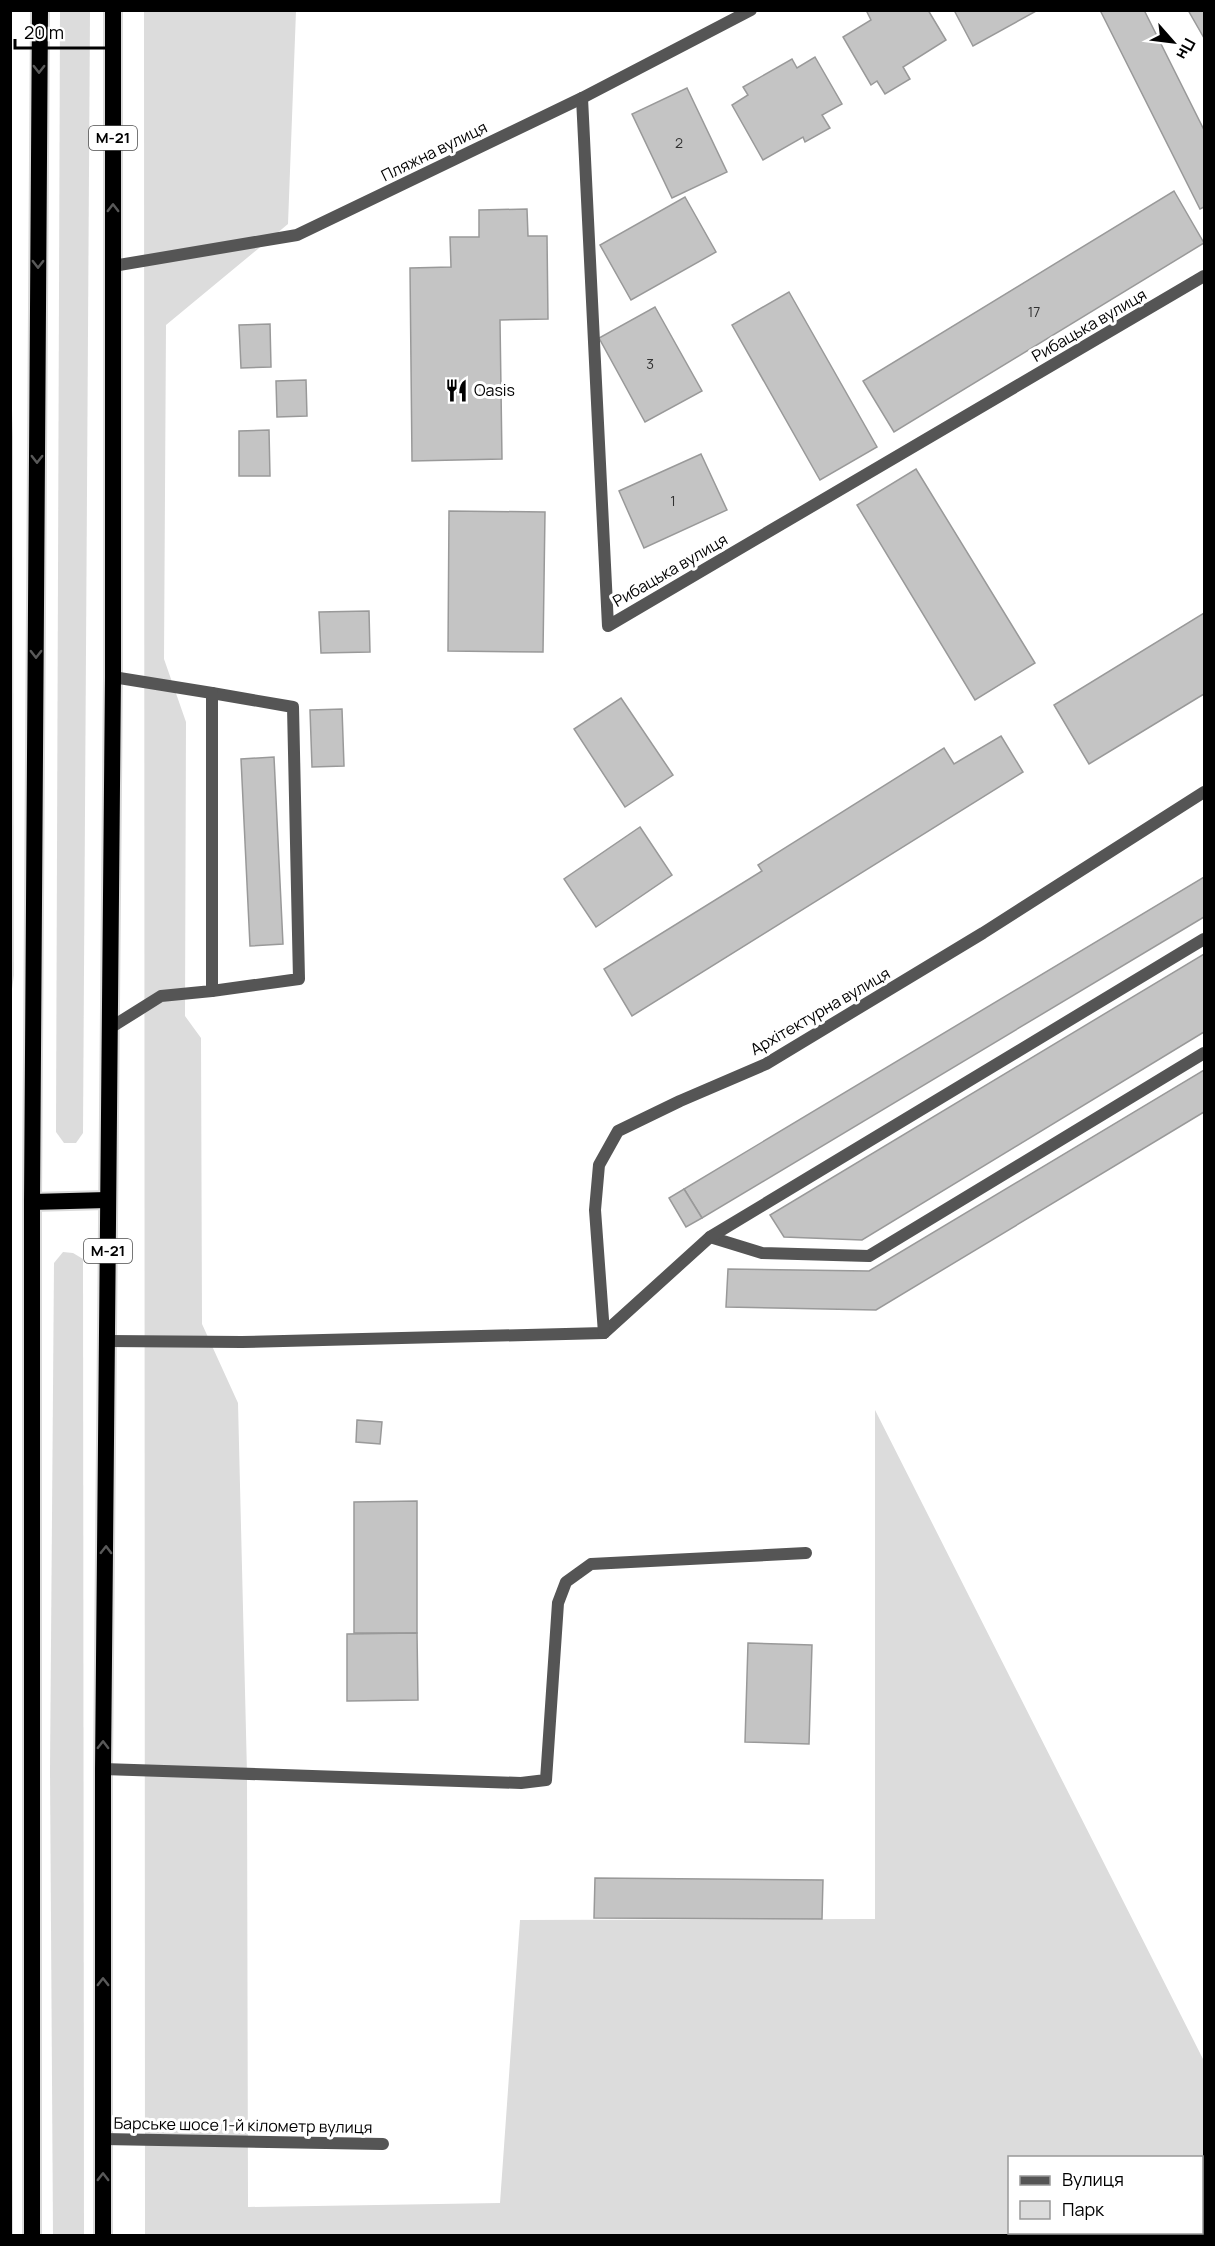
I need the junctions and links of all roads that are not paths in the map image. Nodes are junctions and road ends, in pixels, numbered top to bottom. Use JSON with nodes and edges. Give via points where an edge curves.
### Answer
{"nodes":[{"id":1,"x":40,"y":10,"type":"edge"},
{"id":2,"x":113,"y":10,"type":"edge"},
{"id":3,"x":751,"y":10,"type":"edge"},
{"id":4,"x":582,"y":98,"type":"junction"},
{"id":5,"x":113,"y":266,"type":"junction"},
{"id":6,"x":1204,"y":276,"type":"edge"},
{"id":7,"x":113,"y":677,"type":"junction"},
{"id":8,"x":212,"y":693,"type":"junction"},
{"id":9,"x":1204,"y":792,"type":"edge"},
{"id":10,"x":1204,"y":939,"type":"edge"},
{"id":11,"x":212,"y":991,"type":"junction"},
{"id":12,"x":110,"y":1028,"type":"junction"},
{"id":13,"x":1204,"y":1053,"type":"edge"},
{"id":14,"x":107,"y":1200,"type":"junction"},
{"id":15,"x":32,"y":1202,"type":"junction"},
{"id":16,"x":710,"y":1237,"type":"junction"},
{"id":17,"x":604,"y":1333,"type":"junction"},
{"id":18,"x":108,"y":1341,"type":"junction"},
{"id":19,"x":806,"y":1553,"type":"dead end"},
{"id":20,"x":103,"y":1769,"type":"junction"},
{"id":21,"x":103,"y":2139,"type":"junction"},
{"id":22,"x":383,"y":2144,"type":"dead end"},
{"id":23,"x":32,"y":2235,"type":"edge"},
{"id":24,"x":103,"y":2235,"type":"edge"}],
"edges":[{"from":1,"to":15,"type":"highway","one_way":true},
{"from":5,"to":2,"type":"highway","number":"М-21","one_way":true},
{"from":3,"to":4,"type":"street","name":"Пляжна вулиця"},
{"from":4,"to":5,"type":"street","name":"Пляжна вулиця","via":[[297,236]]},
{"from":4,"to":6,"type":"street","name":"Рибацька вулиця","via":[[608,626]]},
{"from":5,"to":7,"type":"highway","number":"М-21"},
{"from":7,"to":8,"type":"street"},
{"from":7,"to":12,"type":"highway","number":"М-21"},
{"from":8,"to":11,"type":"street"},
{"from":8,"to":11,"type":"street","via":[[292,707],[299,980]]},
{"from":9,"to":17,"type":"street","name":"Архітектурна вулиця","via":[[983,933],[766,1064],[618,1131],[599,1165],[595,1210]]},
{"from":10,"to":16,"type":"street"},
{"from":11,"to":12,"type":"street","via":[[161,996]]},
{"from":12,"to":14,"type":"highway","number":"М-21"},
{"from":13,"to":16,"type":"street","via":[[868,1256],[762,1253]]},
{"from":14,"to":15,"type":"highway"},
{"from":14,"to":18,"type":"highway","number":"М-21"},
{"from":15,"to":23,"type":"highway"},
{"from":16,"to":17,"type":"street"},
{"from":17,"to":18,"type":"street","via":[[253,1342]]},
{"from":20,"to":18,"type":"highway","number":"М-21","one_way":true},
{"from":19,"to":20,"type":"street","via":[[591,1564],[566,1582],[558,1603],[546,1780],[509,1783]]},
{"from":21,"to":20,"type":"highway","number":"М-21","one_way":true},
{"from":21,"to":22,"type":"street","name":"Барське шосе 1-й кілометр вулиця"},
{"from":24,"to":21,"type":"highway","number":"М-21","one_way":true}]}
